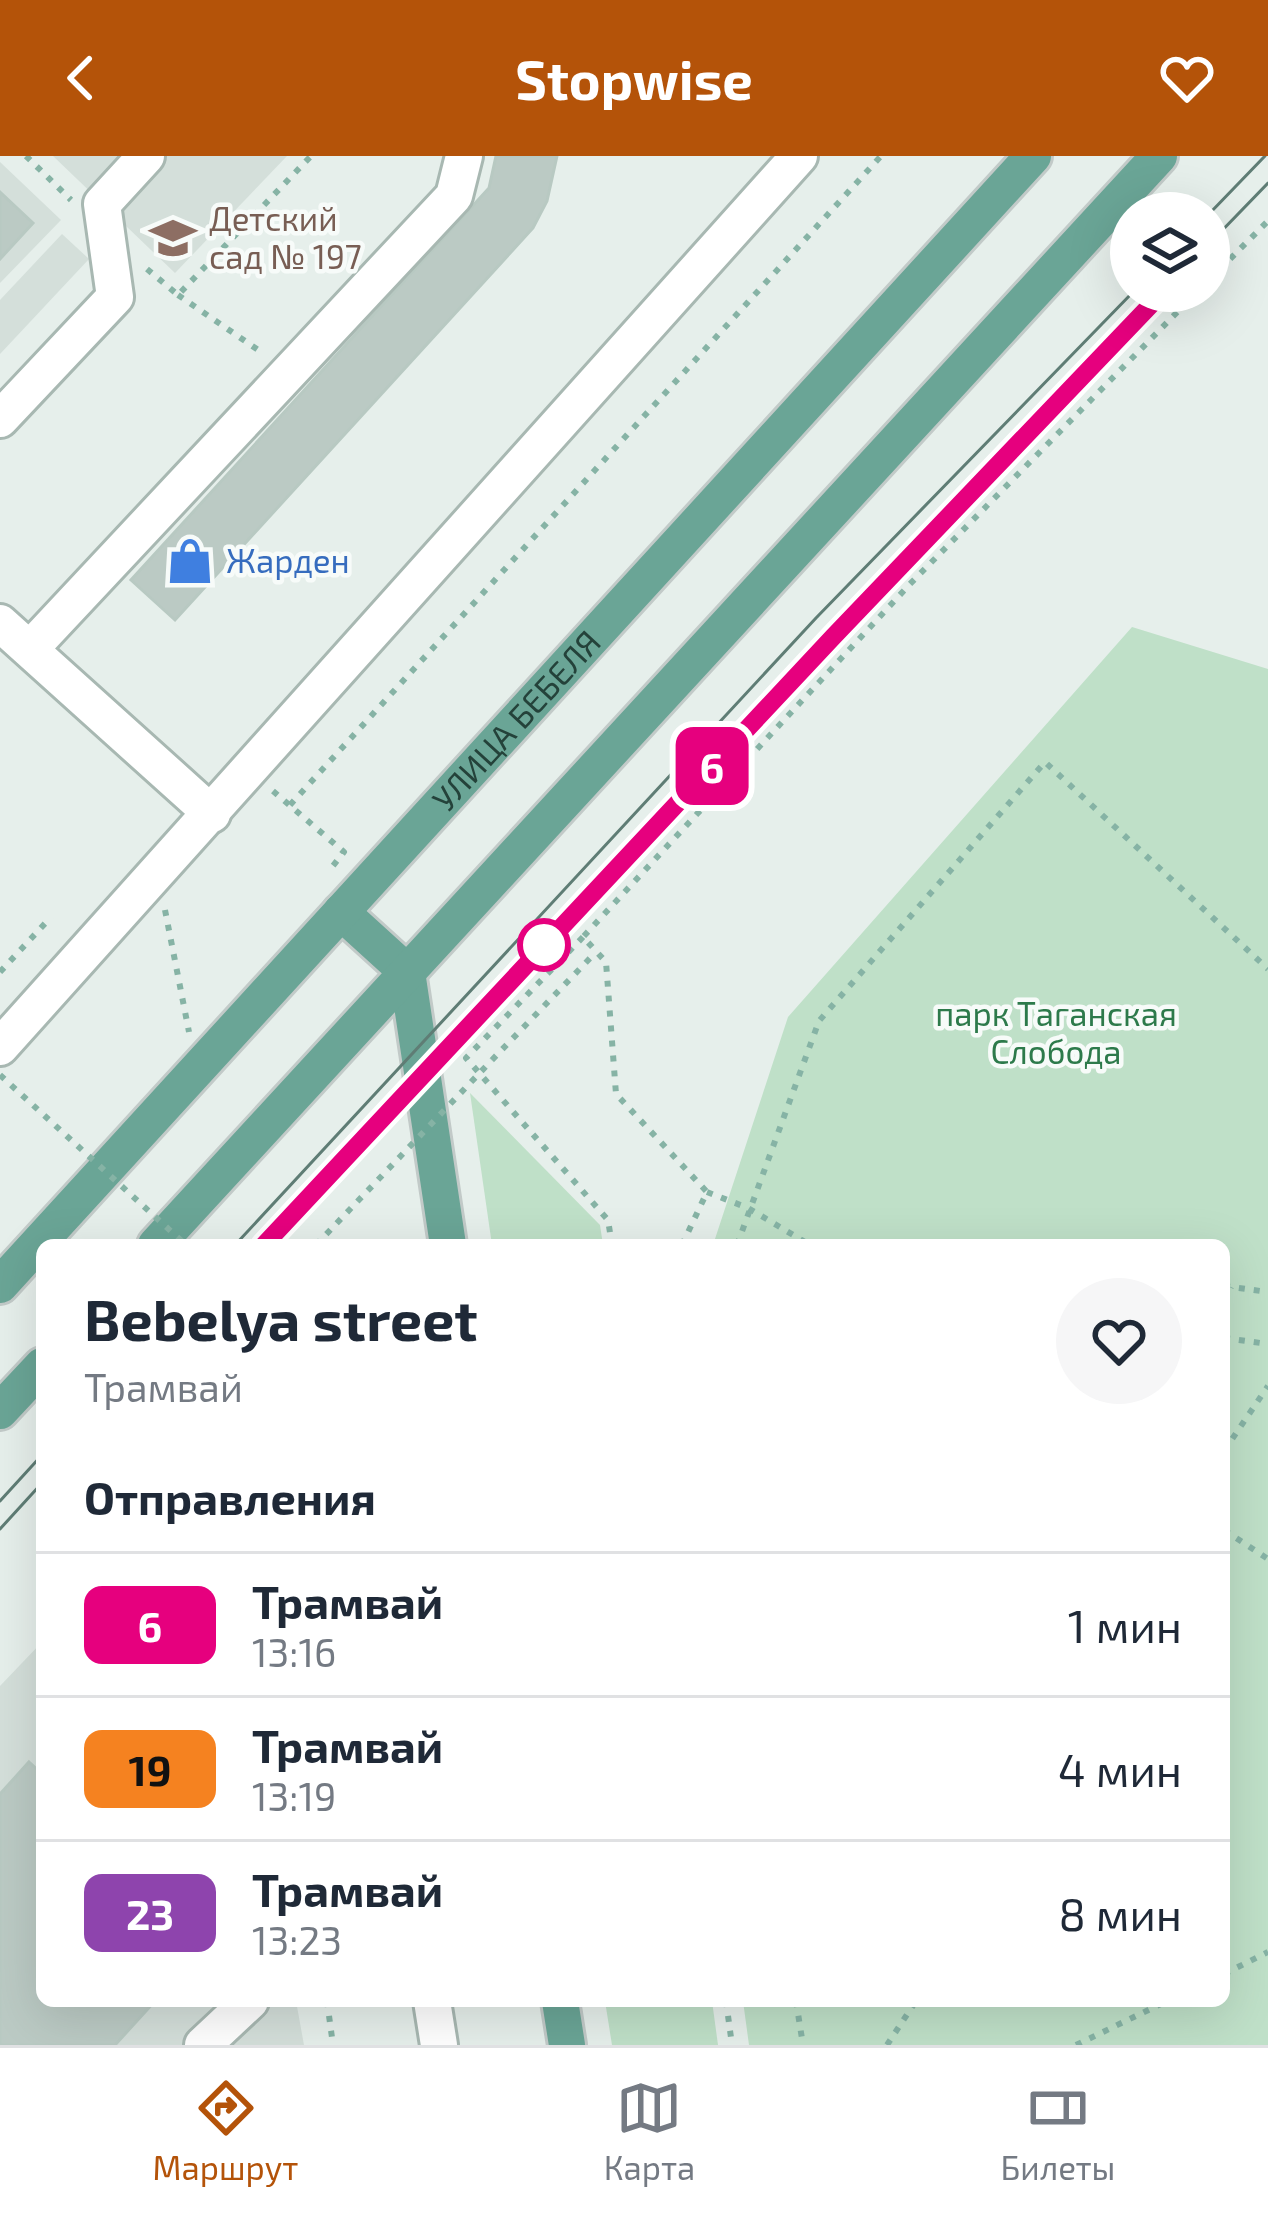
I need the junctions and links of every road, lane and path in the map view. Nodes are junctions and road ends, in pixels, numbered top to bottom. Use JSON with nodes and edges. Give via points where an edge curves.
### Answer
{"nodes":[{"id":1,"x":26,"y":156,"type":"edge"},
{"id":2,"x":311,"y":156,"type":"edge"},
{"id":3,"x":464,"y":156,"type":"edge"},
{"id":4,"x":799,"y":156,"type":"edge"},
{"id":5,"x":881,"y":156,"type":"edge"},
{"id":6,"x":1033,"y":156,"type":"edge"},
{"id":7,"x":123,"y":164,"type":"edge"},
{"id":8,"x":1155,"y":164,"type":"edge"},
{"id":9,"x":1268,"y":221,"type":"edge"},
{"id":10,"x":106,"y":234,"type":"junction"},
{"id":11,"x":1230,"y":259,"type":"edge"},
{"id":12,"x":178,"y":295,"type":"junction"},
{"id":13,"x":1177,"y":312,"type":"edge"},
{"id":14,"x":290,"y":372,"type":"junction"},
{"id":15,"x":0,"y":418,"type":"edge"},
{"id":16,"x":0,"y":623,"type":"edge"},
{"id":17,"x":30,"y":649,"type":"junction"},
{"id":18,"x":290,"y":805,"type":"dead end"},
{"id":19,"x":212,"y":814,"type":"junction"},
{"id":20,"x":163,"y":898,"type":"dead end"},
{"id":21,"x":341,"y":911,"type":"junction"},
{"id":22,"x":51,"y":917,"type":"dead end"},
{"id":23,"x":583,"y":937,"type":"junction"},
{"id":24,"x":596,"y":952,"type":"junction"},
{"id":25,"x":1268,"y":969,"type":"edge"},
{"id":26,"x":0,"y":972,"type":"edge"},
{"id":27,"x":407,"y":972,"type":"junction"},
{"id":28,"x":191,"y":1042,"type":"dead end"},
{"id":29,"x":0,"y":1047,"type":"edge"},
{"id":30,"x":0,"y":1075,"type":"edge"},
{"id":31,"x":707,"y":1192,"type":"junction"},
{"id":32,"x":748,"y":1208,"type":"junction"},
{"id":33,"x":42,"y":1239,"type":"edge"},
{"id":34,"x":162,"y":1239,"type":"edge"},
{"id":35,"x":179,"y":1239,"type":"edge"},
{"id":36,"x":322,"y":1239,"type":"edge"},
{"id":37,"x":447,"y":1239,"type":"edge"},
{"id":38,"x":611,"y":1239,"type":"edge"},
{"id":39,"x":685,"y":1239,"type":"edge"},
{"id":40,"x":739,"y":1239,"type":"edge"},
{"id":41,"x":800,"y":1239,"type":"edge"},
{"id":42,"x":36,"y":1246,"type":"edge"},
{"id":43,"x":0,"y":1285,"type":"edge"},
{"id":44,"x":1230,"y":1287,"type":"edge"},
{"id":45,"x":1268,"y":1292,"type":"edge"},
{"id":46,"x":1230,"y":1338,"type":"edge"},
{"id":47,"x":1268,"y":1344,"type":"edge"},
{"id":48,"x":36,"y":1372,"type":"edge"},
{"id":49,"x":1268,"y":1386,"type":"edge"},
{"id":50,"x":0,"y":1411,"type":"edge"},
{"id":51,"x":1230,"y":1441,"type":"edge"},
{"id":52,"x":1230,"y":1534,"type":"edge"},
{"id":53,"x":1268,"y":1559,"type":"edge"},
{"id":54,"x":1268,"y":1952,"type":"edge"},
{"id":55,"x":1230,"y":1970,"type":"edge"},
{"id":56,"x":244,"y":2007,"type":"edge"},
{"id":57,"x":328,"y":2007,"type":"edge"},
{"id":58,"x":433,"y":2007,"type":"edge"},
{"id":59,"x":561,"y":2007,"type":"edge"},
{"id":60,"x":727,"y":2007,"type":"edge"},
{"id":61,"x":797,"y":2007,"type":"edge"},
{"id":62,"x":912,"y":2007,"type":"edge"},
{"id":63,"x":1155,"y":2007,"type":"edge"},
{"id":64,"x":203,"y":2045,"type":"edge"},
{"id":65,"x":333,"y":2045,"type":"edge"},
{"id":66,"x":439,"y":2045,"type":"edge"},
{"id":67,"x":567,"y":2045,"type":"edge"},
{"id":68,"x":732,"y":2045,"type":"edge"},
{"id":69,"x":803,"y":2045,"type":"edge"},
{"id":70,"x":887,"y":2045,"type":"edge"},
{"id":71,"x":1076,"y":2045,"type":"edge"}],
"edges":[{"from":1,"to":10,"type":"path"},
{"from":2,"to":12,"type":"path"},
{"from":3,"to":14,"type":"street","via":[[454,196]]},
{"from":4,"to":19,"type":"street"},
{"from":5,"to":18,"type":"path"},
{"from":6,"to":21,"type":"main road","name":"УЛИЦА БЕБЕЛЯ"},
{"from":7,"to":10,"type":"street","via":[[102,204]]},
{"from":8,"to":27,"type":"main road"},
{"from":9,"to":11,"type":"path"},
{"from":10,"to":12,"type":"path"},
{"from":10,"to":15,"type":"street","via":[[115,297]]},
{"from":12,"to":14,"type":"path"},
{"from":13,"to":23,"type":"path","via":[[910,584]]},
{"from":14,"to":17,"type":"street"},
{"from":16,"to":17,"type":"street"},
{"from":17,"to":19,"type":"street"},
{"from":19,"to":29,"type":"street"},
{"from":20,"to":28,"type":"path"},
{"from":21,"to":27,"type":"main road"},
{"from":21,"to":33,"type":"main road","name":"УЛИЦА БЕБЕЛЯ"},
{"from":22,"to":26,"type":"path"},
{"from":23,"to":24,"type":"path"},
{"from":23,"to":38,"type":"path","via":[[466,1058],[608,1220]]},
{"from":24,"to":31,"type":"path","via":[[606,962],[616,1094]]},
{"from":24,"to":36,"type":"path","bridge":true},
{"from":25,"to":32,"type":"path","via":[[1045,762],[819,1021]]},
{"from":27,"to":34,"type":"main road"},
{"from":27,"to":37,"type":"main road"},
{"from":30,"to":35,"type":"path","bridge":true},
{"from":31,"to":32,"type":"path"},
{"from":31,"to":39,"type":"path"},
{"from":32,"to":40,"type":"path"},
{"from":32,"to":41,"type":"path"},
{"from":42,"to":43,"type":"main road","name":"УЛИЦА БЕБЕЛЯ"},
{"from":44,"to":45,"type":"path"},
{"from":46,"to":47,"type":"path"},
{"from":48,"to":50,"type":"main road"},
{"from":49,"to":51,"type":"path"},
{"from":52,"to":53,"type":"path"},
{"from":54,"to":55,"type":"path"},
{"from":56,"to":64,"type":"street"},
{"from":57,"to":65,"type":"path"},
{"from":58,"to":66,"type":"street"},
{"from":59,"to":67,"type":"main road"},
{"from":60,"to":68,"type":"path"},
{"from":61,"to":69,"type":"path"},
{"from":62,"to":70,"type":"path"},
{"from":63,"to":71,"type":"path"}]}
